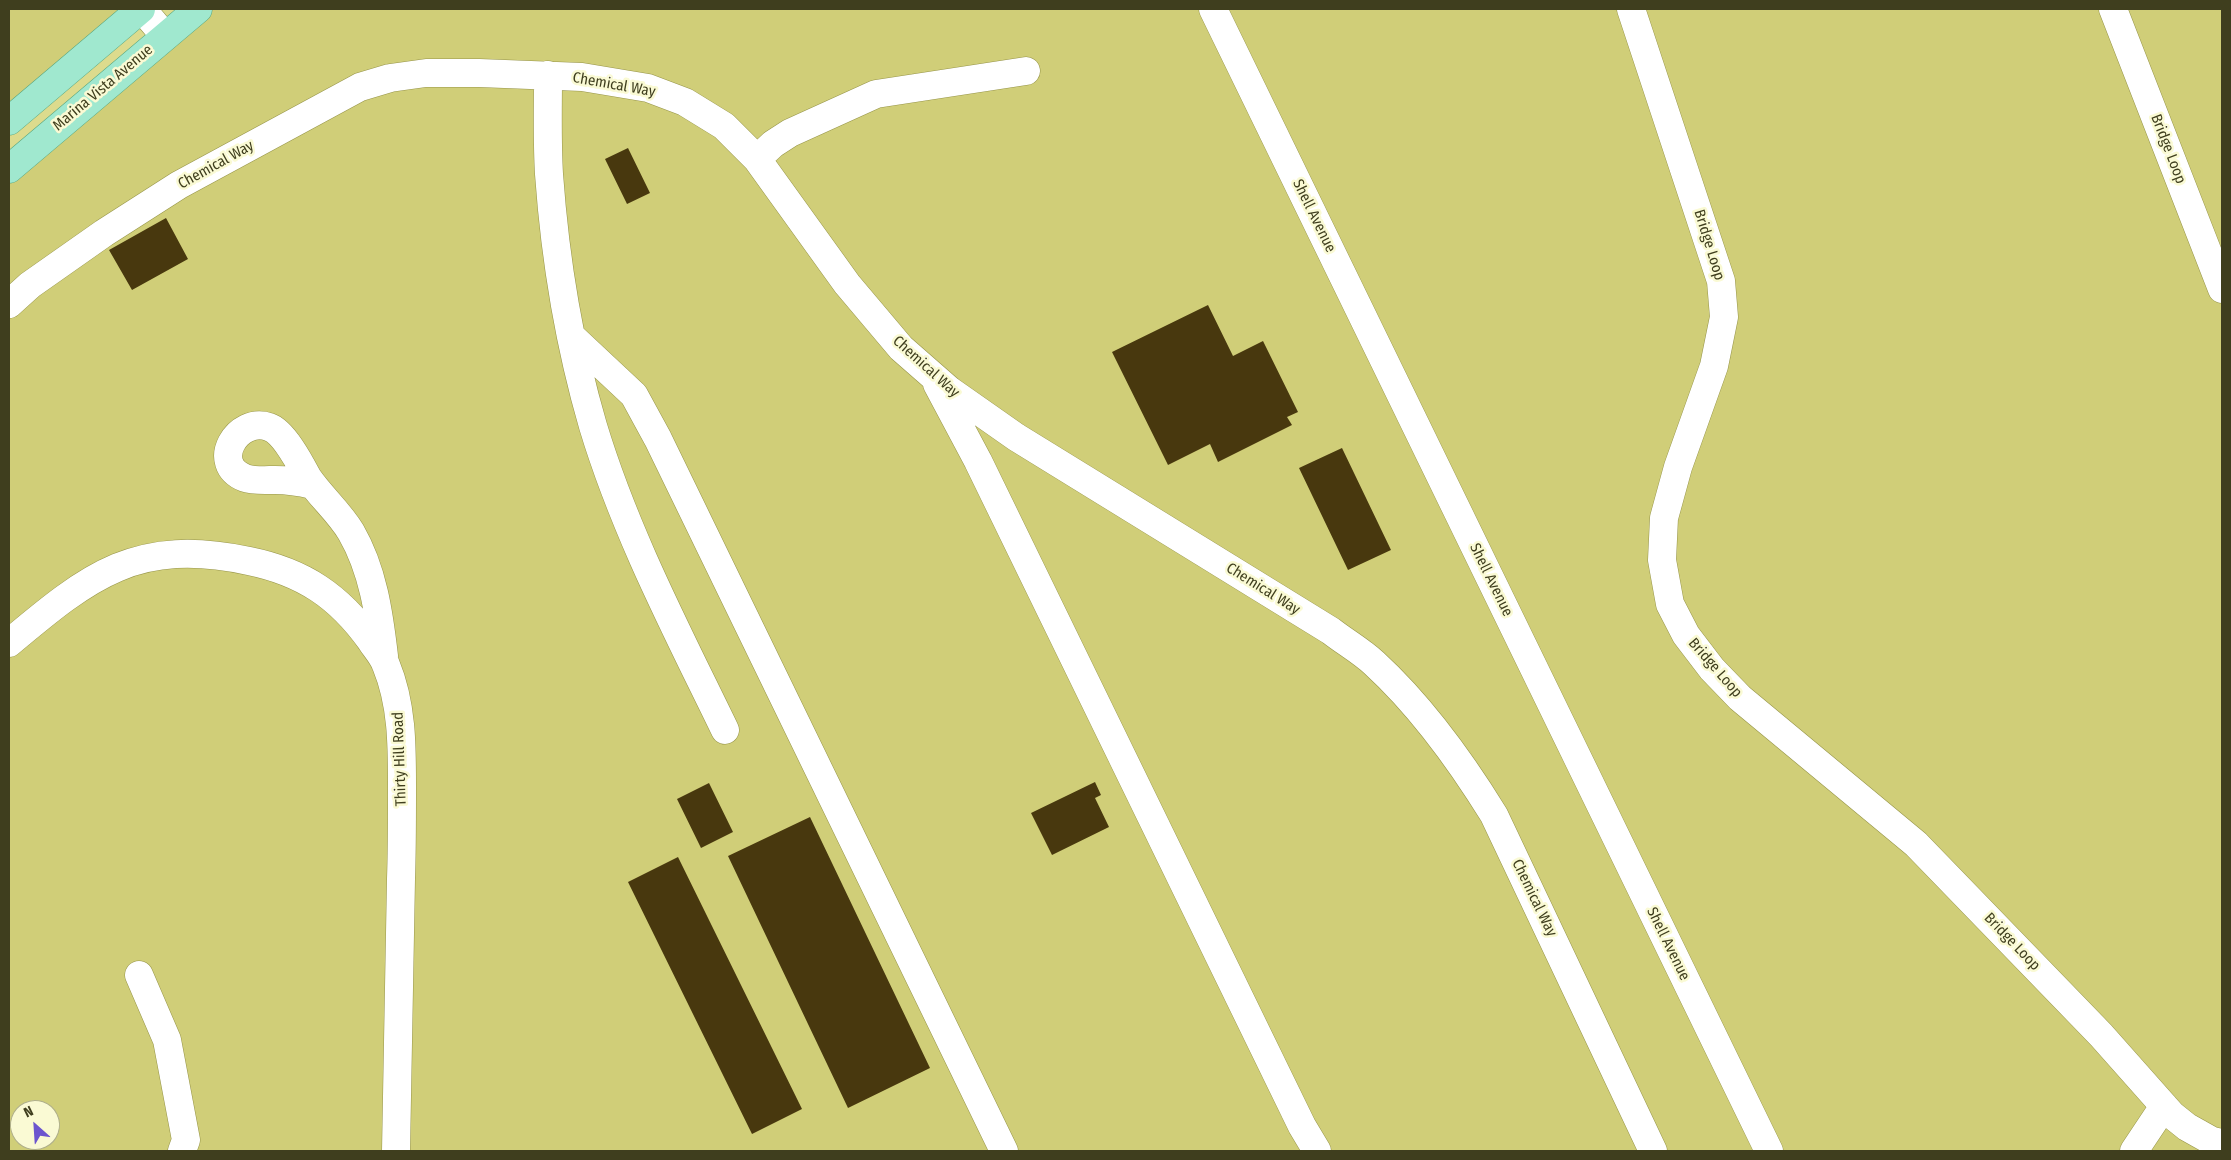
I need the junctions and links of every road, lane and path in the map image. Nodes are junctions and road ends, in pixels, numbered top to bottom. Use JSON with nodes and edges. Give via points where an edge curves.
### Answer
{"nodes":[{"id":1,"x":142,"y":9,"type":"edge"},
{"id":2,"x":198,"y":9,"type":"edge"},
{"id":3,"x":1213,"y":9,"type":"edge"},
{"id":4,"x":1631,"y":9,"type":"edge"},
{"id":5,"x":2113,"y":9,"type":"edge"},
{"id":6,"x":165,"y":36,"type":"junction"},
{"id":7,"x":1026,"y":70,"type":"dead end"},
{"id":8,"x":548,"y":76,"type":"junction"},
{"id":9,"x":9,"y":121,"type":"edge"},
{"id":10,"x":757,"y":159,"type":"junction"},
{"id":11,"x":9,"y":169,"type":"edge"},
{"id":12,"x":2222,"y":289,"type":"edge"},
{"id":13,"x":9,"y":304,"type":"edge"},
{"id":14,"x":571,"y":336,"type":"junction"},
{"id":15,"x":933,"y":376,"type":"junction"},
{"id":16,"x":313,"y":485,"type":"dead end"},
{"id":17,"x":9,"y":643,"type":"edge"},
{"id":18,"x":385,"y":662,"type":"junction"},
{"id":19,"x":725,"y":730,"type":"dead end"},
{"id":20,"x":139,"y":975,"type":"dead end"},
{"id":21,"x":2164,"y":1106,"type":"junction"},
{"id":22,"x":2222,"y":1143,"type":"edge"},
{"id":23,"x":182,"y":1151,"type":"edge"},
{"id":24,"x":396,"y":1151,"type":"edge"},
{"id":25,"x":1004,"y":1151,"type":"edge"},
{"id":26,"x":1318,"y":1151,"type":"edge"},
{"id":27,"x":1654,"y":1151,"type":"edge"},
{"id":28,"x":1769,"y":1151,"type":"edge"},
{"id":29,"x":2134,"y":1151,"type":"edge"}],
"edges":[{"from":1,"to":6,"type":"street"},
{"from":1,"to":9,"type":"main road"},
{"from":2,"to":6,"type":"main road","name":"Marina Vista Avenue"},
{"from":3,"to":28,"type":"street","name":"Shell Avenue"},
{"from":4,"to":21,"type":"street","name":"Bridge Loop","via":[[1709,239],[1721,281],[1724,316],[1714,366],[1678,467],[1664,518],[1662,560],[1670,604],[1686,636],[1740,698],[1916,844],[2101,1035]]},
{"from":5,"to":12,"type":"street","name":"Bridge Loop"},
{"from":6,"to":11,"type":"main road","name":"Marina Vista Avenue"},
{"from":7,"to":10,"type":"street","via":[[876,94],[790,133]]},
{"from":8,"to":10,"type":"street","name":"Chemical Way","via":[[582,77],[648,88],[685,102],[724,126]]},
{"from":8,"to":13,"type":"street","name":"Chemical Way","via":[[426,73],[390,78],[360,87],[180,185],[104,233],[30,285]]},
{"from":8,"to":14,"type":"street","via":[[549,172],[557,255]]},
{"from":10,"to":15,"type":"street","name":"Chemical Way","via":[[847,284],[901,348]]},
{"from":14,"to":19,"type":"street","via":[[593,426],[619,500]]},
{"from":14,"to":25,"type":"street","via":[[634,395],[658,440]]},
{"from":15,"to":26,"type":"street","via":[[978,461],[1302,1126]]},
{"from":15,"to":27,"type":"street","name":"Chemical Way","via":[[1016,437],[1331,631],[1373,662],[1415,705],[1464,766],[1494,815]]},
{"from":16,"to":18,"type":"street","via":[[350,531],[364,561],[377,601]]},
{"from":17,"to":18,"type":"street","name":"Thirty Hill Road","via":[[55,604],[94,578],[123,564],[156,555],[188,553],[229,556],[306,579],[335,598],[360,625]]},
{"from":18,"to":24,"type":"street","name":"Thirty Hill Road","via":[[399,704],[402,751]]},
{"from":20,"to":23,"type":"street","via":[[167,1040],[186,1140]]},
{"from":21,"to":22,"type":"street","name":"Bridge Loop","via":[[2187,1127]]},
{"from":21,"to":29,"type":"street"}]}
